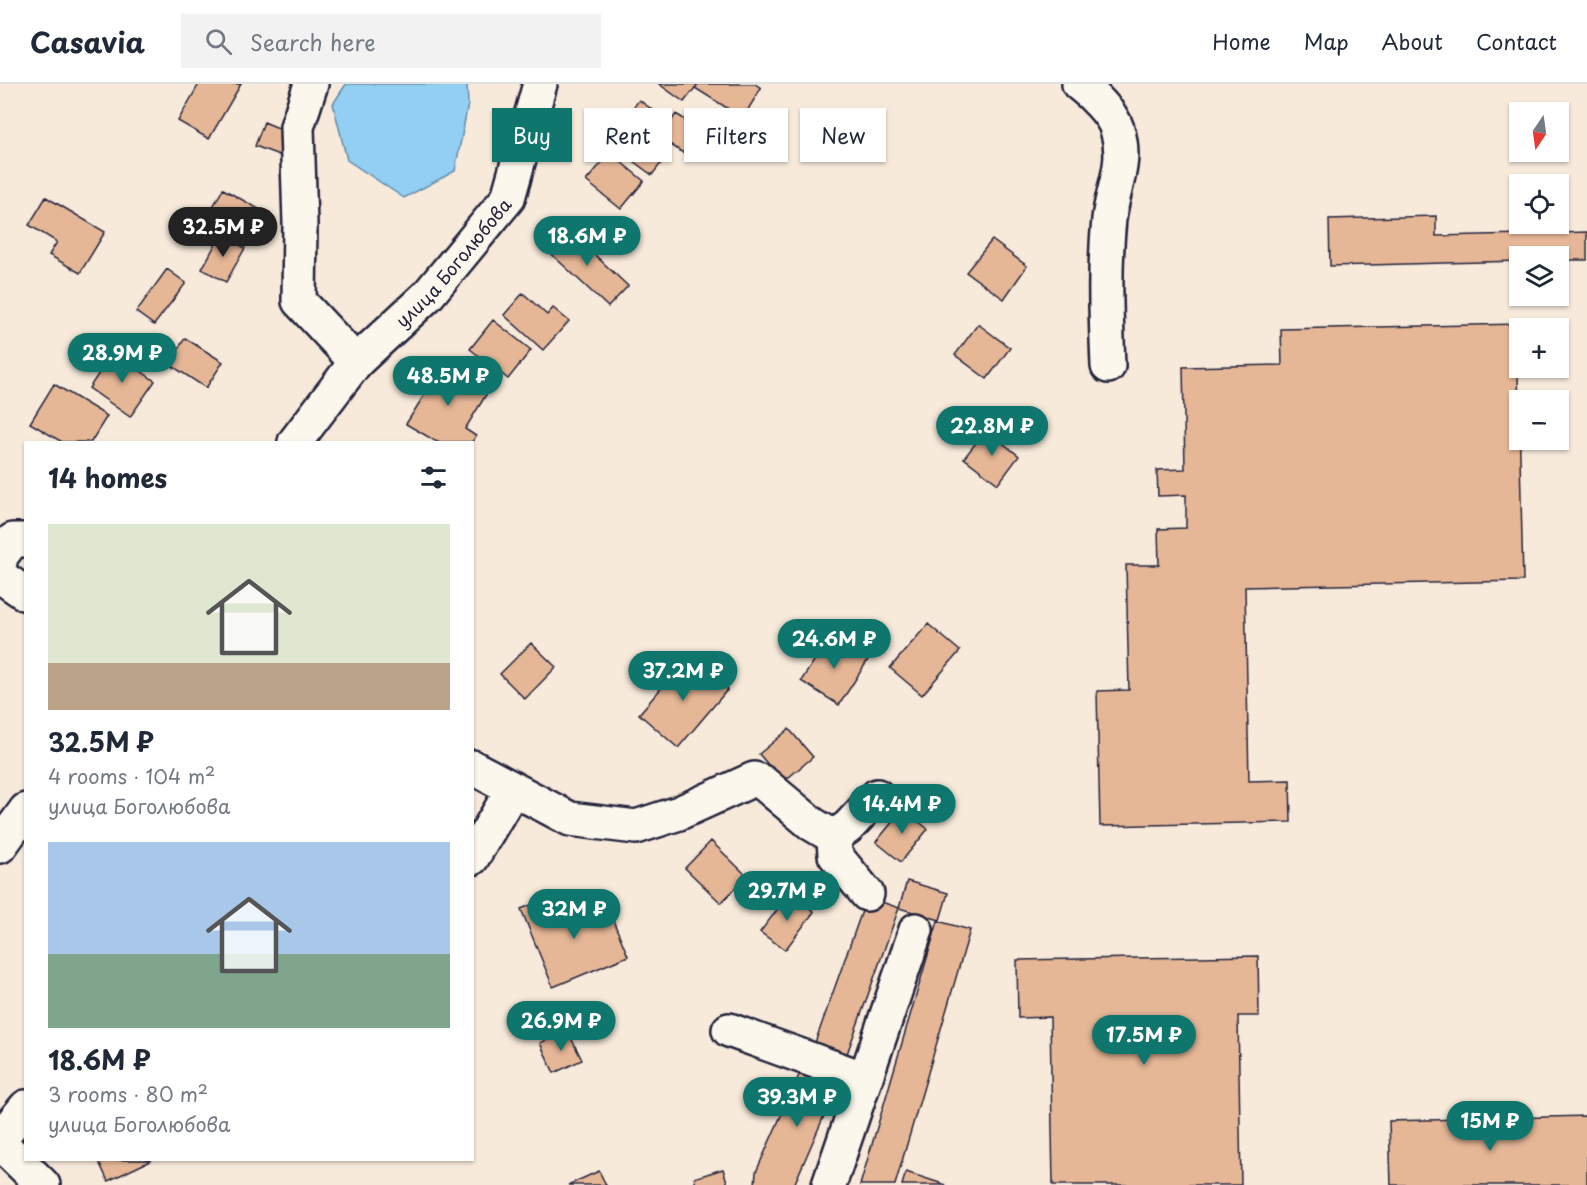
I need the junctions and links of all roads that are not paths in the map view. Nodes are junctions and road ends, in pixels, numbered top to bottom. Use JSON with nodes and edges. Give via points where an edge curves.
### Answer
{"nodes":[{"id":1,"x":311,"y":84,"type":"edge"},
{"id":2,"x":540,"y":84,"type":"edge"},
{"id":3,"x":1079,"y":84,"type":"edge"},
{"id":4,"x":356,"y":362,"type":"junction"},
{"id":5,"x":1108,"y":366,"type":"dead end"},
{"id":6,"x":296,"y":441,"type":"edge"},
{"id":7,"x":24,"y":540,"type":"edge"},
{"id":8,"x":0,"y":562,"type":"edge"},
{"id":9,"x":0,"y":576,"type":"edge"},
{"id":10,"x":24,"y":593,"type":"edge"},
{"id":11,"x":474,"y":768,"type":"edge"},
{"id":12,"x":513,"y":789,"type":"junction"},
{"id":13,"x":876,"y":796,"type":"dead end"},
{"id":14,"x":24,"y":813,"type":"edge"},
{"id":15,"x":834,"y":837,"type":"junction"},
{"id":16,"x":0,"y":846,"type":"edge"},
{"id":17,"x":474,"y":855,"type":"edge"},
{"id":18,"x":867,"y":894,"type":"dead end"},
{"id":19,"x":916,"y":930,"type":"dead end"},
{"id":20,"x":729,"y":1029,"type":"dead end"},
{"id":21,"x":865,"y":1079,"type":"junction"},
{"id":22,"x":24,"y":1109,"type":"edge"},
{"id":23,"x":0,"y":1138,"type":"edge"},
{"id":24,"x":0,"y":1143,"type":"edge"},
{"id":25,"x":43,"y":1185,"type":"edge"},
{"id":26,"x":829,"y":1185,"type":"edge"}],
"edges":[{"from":1,"to":4,"type":"street","via":[[297,127],[299,301]]},
{"from":2,"to":4,"type":"street","name":"улица Боголюбова","via":[[508,198],[428,295]]},
{"from":3,"to":5,"type":"street","via":[[1094,96],[1117,127],[1122,160],[1110,216],[1105,271]]},
{"from":4,"to":6,"type":"street","name":"улица Боголюбова"},
{"from":7,"to":8,"type":"street","via":[[13,540]]},
{"from":9,"to":10,"type":"street"},
{"from":11,"to":12,"type":"street"},
{"from":12,"to":15,"type":"street","via":[[570,819],[636,827],[679,813],[754,779]]},
{"from":12,"to":17,"type":"street"},
{"from":13,"to":15,"type":"street"},
{"from":14,"to":16,"type":"street"},
{"from":15,"to":18,"type":"street","via":[[836,855]]},
{"from":19,"to":21,"type":"street"},
{"from":20,"to":21,"type":"street"},
{"from":21,"to":26,"type":"street"},
{"from":22,"to":23,"type":"street"},
{"from":24,"to":25,"type":"street"}]}
